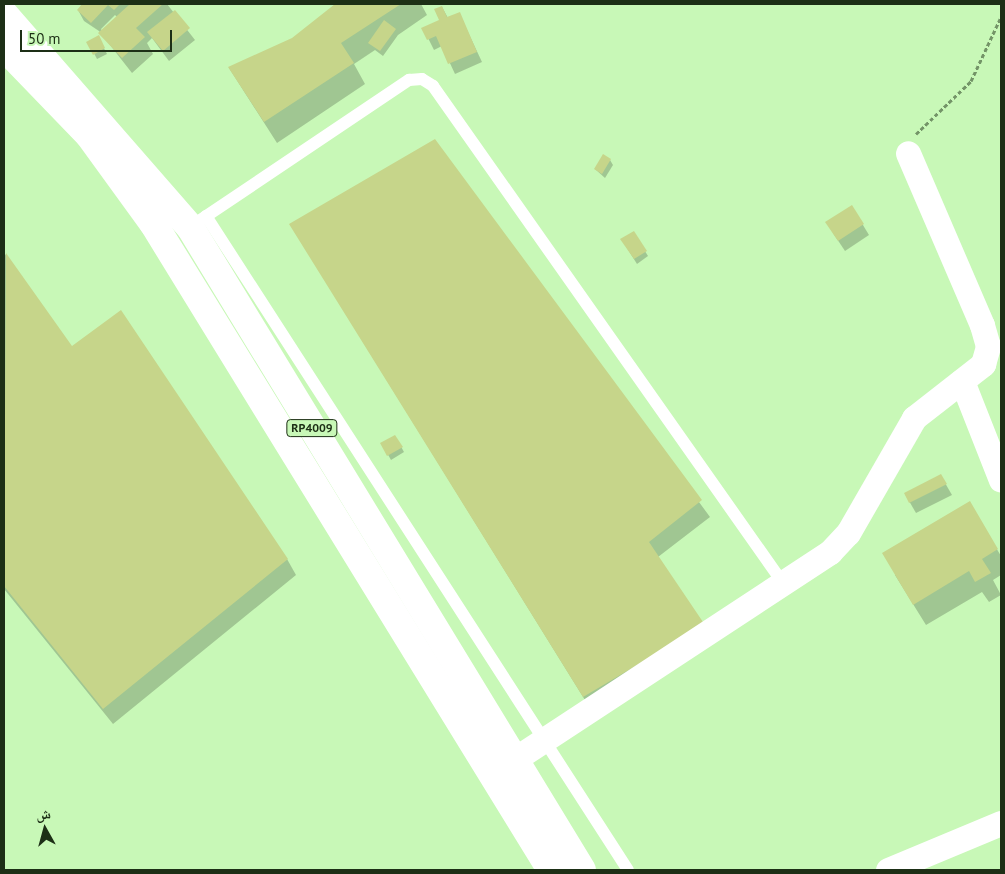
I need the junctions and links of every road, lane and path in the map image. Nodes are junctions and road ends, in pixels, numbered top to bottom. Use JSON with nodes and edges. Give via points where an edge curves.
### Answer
{"nodes":[{"id":1,"x":4,"y":14,"type":"edge"},
{"id":2,"x":1001,"y":17,"type":"edge"},
{"id":3,"x":4,"y":47,"type":"edge"},
{"id":4,"x":908,"y":153,"type":"joint"},
{"id":5,"x":198,"y":221,"type":"junction"},
{"id":6,"x":962,"y":381,"type":"junction"},
{"id":7,"x":1001,"y":480,"type":"edge"},
{"id":8,"x":783,"y":583,"type":"junction"},
{"id":9,"x":545,"y":740,"type":"junction"},
{"id":10,"x":515,"y":759,"type":"junction"},
{"id":11,"x":1001,"y":824,"type":"edge"},
{"id":12,"x":551,"y":870,"type":"edge"},
{"id":13,"x":582,"y":870,"type":"edge"},
{"id":14,"x":628,"y":870,"type":"edge"},
{"id":15,"x":888,"y":870,"type":"edge"}],
"edges":[{"from":1,"to":5,"type":"main road","number":"RP4009"},
{"from":2,"to":4,"type":"path","via":[[971,81],[912,139]]},
{"from":3,"to":12,"type":"main road","number":"RP4009","via":[[89,135],[153,222]]},
{"from":4,"to":6,"type":"street","via":[[988,346],[983,364]]},
{"from":5,"to":8,"type":"lane","via":[[409,80],[422,79],[433,86]]},
{"from":5,"to":9,"type":"lane"},
{"from":5,"to":10,"type":"main road","number":"RP4009"},
{"from":6,"to":7,"type":"street"},
{"from":6,"to":8,"type":"street","via":[[914,418],[837,544]]},
{"from":8,"to":9,"type":"street"},
{"from":9,"to":10,"type":"street"},
{"from":9,"to":14,"type":"lane"},
{"from":10,"to":13,"type":"main road","number":"RP4009"},
{"from":11,"to":15,"type":"street"}]}
